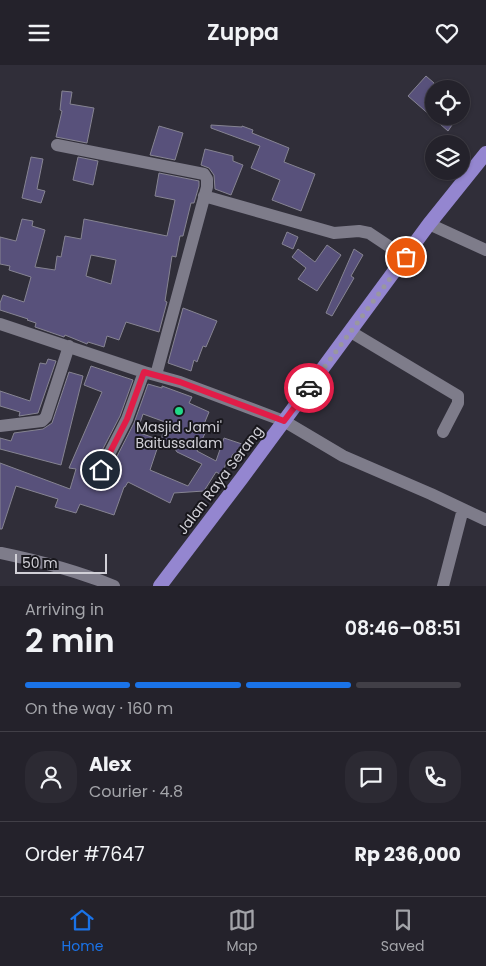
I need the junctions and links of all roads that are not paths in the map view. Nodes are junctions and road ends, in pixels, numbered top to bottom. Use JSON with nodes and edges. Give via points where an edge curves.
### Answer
{"nodes":[{"id":1,"x":57,"y":145,"type":"dead end"},
{"id":2,"x":486,"y":153,"type":"edge"},
{"id":3,"x":204,"y":196,"type":"junction"},
{"id":4,"x":429,"y":224,"type":"junction"},
{"id":5,"x":486,"y":250,"type":"edge"},
{"id":6,"x":406,"y":257,"type":"junction"},
{"id":7,"x":0,"y":324,"type":"edge"},
{"id":8,"x":351,"y":332,"type":"junction"},
{"id":9,"x":70,"y":346,"type":"junction"},
{"id":10,"x":150,"y":373,"type":"junction"},
{"id":11,"x":284,"y":421,"type":"junction"},
{"id":12,"x":0,"y":426,"type":"edge"},
{"id":13,"x":443,"y":432,"type":"dead end"},
{"id":14,"x":101,"y":470,"type":"dead end"},
{"id":15,"x":463,"y":509,"type":"junction"},
{"id":16,"x":486,"y":520,"type":"edge"},
{"id":17,"x":2,"y":553,"type":"dead end"},
{"id":18,"x":114,"y":586,"type":"edge"},
{"id":19,"x":160,"y":586,"type":"edge"},
{"id":20,"x":443,"y":586,"type":"edge"}],
"edges":[{"from":1,"to":3,"type":"street","via":[[204,175],[207,187]]},
{"from":2,"to":4,"type":"highway","name":"Jalan Raya Serang"},
{"from":3,"to":6,"type":"street","via":[[334,233],[369,233]]},
{"from":3,"to":10,"type":"street"},
{"from":4,"to":5,"type":"street"},
{"from":4,"to":6,"type":"highway","name":"Jalan Raya Serang"},
{"from":6,"to":8,"type":"highway","name":"Jalan Raya Serang"},
{"from":7,"to":9,"type":"street"},
{"from":8,"to":11,"type":"highway","name":"Jalan Raya Serang"},
{"from":8,"to":13,"type":"street","via":[[458,396],[458,403]]},
{"from":9,"to":10,"type":"street"},
{"from":9,"to":12,"type":"street","via":[[46,417],[42,421]]},
{"from":10,"to":11,"type":"street"},
{"from":10,"to":14,"type":"street"},
{"from":11,"to":15,"type":"street","via":[[343,456]]},
{"from":11,"to":19,"type":"highway","name":"Jalan Raya Serang"},
{"from":15,"to":16,"type":"street"},
{"from":15,"to":20,"type":"street"},
{"from":17,"to":18,"type":"street","via":[[84,573]]}]}
